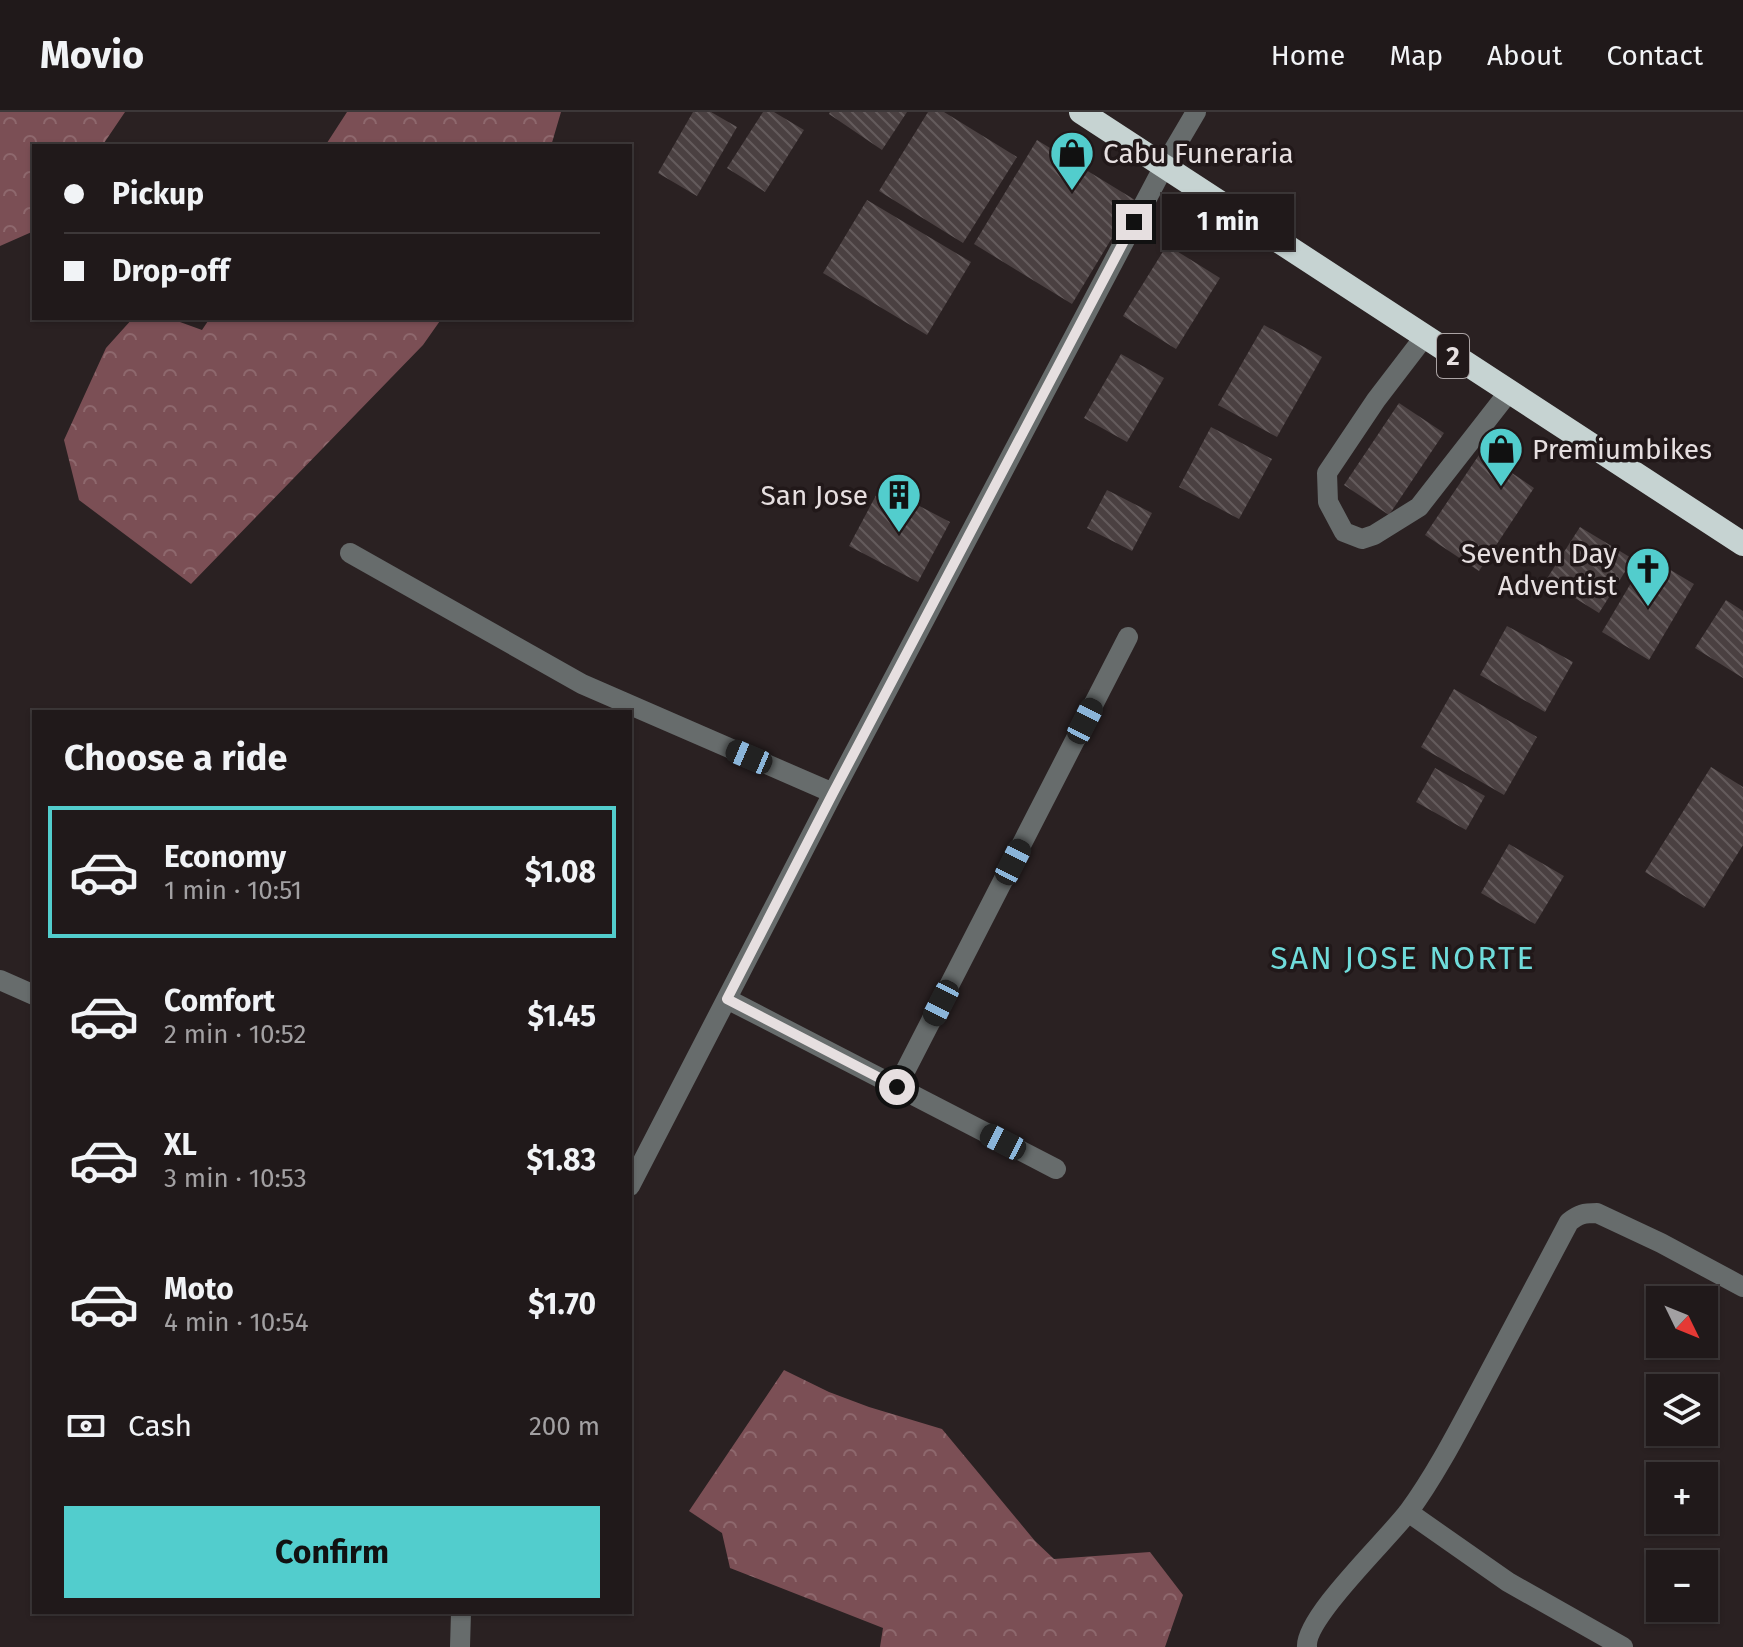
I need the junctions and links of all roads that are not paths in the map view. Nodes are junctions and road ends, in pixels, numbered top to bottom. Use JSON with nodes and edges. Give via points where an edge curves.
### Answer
{"nodes":[{"id":1,"x":1081,"y":112,"type":"edge"},
{"id":2,"x":1196,"y":112,"type":"edge"},
{"id":3,"x":1163,"y":168,"type":"junction"},
{"id":4,"x":1425,"y":336,"type":"junction"},
{"id":5,"x":1508,"y":393,"type":"junction"},
{"id":6,"x":1743,"y":544,"type":"edge"},
{"id":7,"x":350,"y":553,"type":"dead end"},
{"id":8,"x":1128,"y":637,"type":"dead end"},
{"id":9,"x":833,"y":793,"type":"junction"},
{"id":10,"x":0,"y":980,"type":"edge"},
{"id":11,"x":32,"y":994,"type":"edge"},
{"id":12,"x":727,"y":999,"type":"junction"},
{"id":13,"x":897,"y":1087,"type":"junction"},
{"id":14,"x":639,"y":1148,"type":"edge"},
{"id":15,"x":1056,"y":1169,"type":"dead end"},
{"id":16,"x":632,"y":1178,"type":"edge"},
{"id":17,"x":1743,"y":1287,"type":"edge"},
{"id":18,"x":1408,"y":1512,"type":"junction"},
{"id":19,"x":461,"y":1614,"type":"edge"},
{"id":20,"x":460,"y":1647,"type":"edge"},
{"id":21,"x":1307,"y":1647,"type":"edge"},
{"id":22,"x":1623,"y":1647,"type":"edge"}],
"edges":[{"from":1,"to":3,"type":"highway","number":"2"},
{"from":2,"to":3,"type":"street"},
{"from":3,"to":4,"type":"highway","number":"2"},
{"from":3,"to":9,"type":"street"},
{"from":4,"to":5,"type":"highway","number":"2"},
{"from":4,"to":5,"type":"street","via":[[1327,473],[1328,502],[1344,532],[1362,539],[1419,507]]},
{"from":5,"to":6,"type":"highway","number":"2"},
{"from":7,"to":9,"type":"street","via":[[582,684]]},
{"from":8,"to":13,"type":"street"},
{"from":9,"to":12,"type":"street"},
{"from":10,"to":11,"type":"street"},
{"from":12,"to":13,"type":"street"},
{"from":12,"to":14,"type":"street"},
{"from":13,"to":15,"type":"street"},
{"from":14,"to":16,"type":"street"},
{"from":17,"to":18,"type":"street","via":[[1597,1213],[1577,1216]]},
{"from":18,"to":21,"type":"street","via":[[1318,1620]]},
{"from":18,"to":22,"type":"street","via":[[1508,1582]]},
{"from":19,"to":20,"type":"street"}]}
